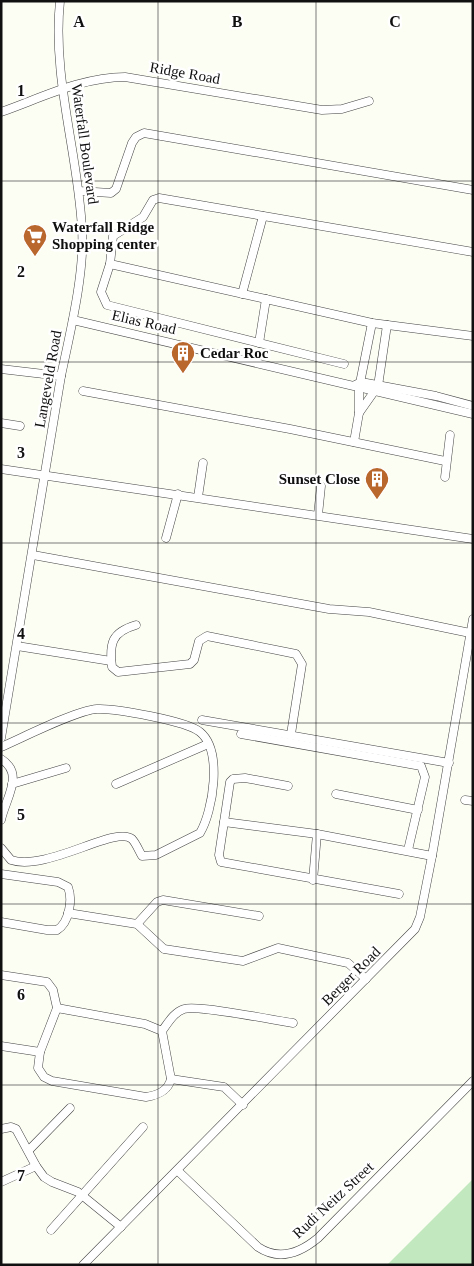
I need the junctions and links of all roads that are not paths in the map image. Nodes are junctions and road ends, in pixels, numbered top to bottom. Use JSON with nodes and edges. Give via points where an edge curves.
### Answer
{"nodes":[{"id":1,"x":60,"y":1,"type":"edge"},
{"id":2,"x":64,"y":90,"type":"junction"},
{"id":3,"x":368,"y":101,"type":"dead end"},
{"id":4,"x":1,"y":112,"type":"edge"},
{"id":5,"x":473,"y":190,"type":"edge"},
{"id":6,"x":79,"y":191,"type":"junction"},
{"id":7,"x":263,"y":216,"type":"junction"},
{"id":8,"x":473,"y":252,"type":"edge"},
{"id":9,"x":110,"y":264,"type":"junction"},
{"id":10,"x":242,"y":294,"type":"junction"},
{"id":11,"x":266,"y":299,"type":"junction"},
{"id":12,"x":73,"y":320,"type":"junction"},
{"id":13,"x":372,"y":323,"type":"junction"},
{"id":14,"x":387,"y":325,"type":"junction"},
{"id":15,"x":473,"y":336,"type":"edge"},
{"id":16,"x":259,"y":343,"type":"junction"},
{"id":17,"x":344,"y":364,"type":"dead end"},
{"id":18,"x":1,"y":368,"type":"edge"},
{"id":19,"x":61,"y":376,"type":"junction"},
{"id":20,"x":358,"y":385,"type":"junction"},
{"id":21,"x":376,"y":389,"type":"junction"},
{"id":22,"x":83,"y":391,"type":"dead end"},
{"id":23,"x":473,"y":406,"type":"edge"},
{"id":24,"x":360,"y":413,"type":"junction"},
{"id":25,"x":473,"y":414,"type":"edge"},
{"id":26,"x":1,"y":423,"type":"edge"},
{"id":27,"x":20,"y":426,"type":"dead end"},
{"id":28,"x":450,"y":435,"type":"dead end"},
{"id":29,"x":354,"y":442,"type":"junction"},
{"id":30,"x":446,"y":461,"type":"junction"},
{"id":31,"x":203,"y":463,"type":"dead end"},
{"id":32,"x":1,"y":469,"type":"edge"},
{"id":33,"x":45,"y":476,"type":"junction"},
{"id":34,"x":445,"y":477,"type":"dead end"},
{"id":35,"x":321,"y":486,"type":"dead end"},
{"id":36,"x":178,"y":494,"type":"junction"},
{"id":37,"x":198,"y":497,"type":"junction"},
{"id":38,"x":318,"y":516,"type":"junction"},
{"id":39,"x":166,"y":538,"type":"dead end"},
{"id":40,"x":473,"y":539,"type":"edge"},
{"id":41,"x":33,"y":555,"type":"junction"},
{"id":42,"x":473,"y":619,"type":"edge"},
{"id":43,"x":136,"y":625,"type":"dead end"},
{"id":44,"x":470,"y":633,"type":"junction"},
{"id":45,"x":17,"y":646,"type":"junction"},
{"id":46,"x":111,"y":661,"type":"junction"},
{"id":47,"x":202,"y":720,"type":"dead end"},
{"id":48,"x":241,"y":734,"type":"dead end"},
{"id":49,"x":291,"y":734,"type":"junction"},
{"id":50,"x":1,"y":738,"type":"edge"},
{"id":51,"x":208,"y":744,"type":"junction"},
{"id":52,"x":1,"y":747,"type":"edge"},
{"id":53,"x":1,"y":759,"type":"edge"},
{"id":54,"x":448,"y":762,"type":"junction"},
{"id":55,"x":66,"y":768,"type":"dead end"},
{"id":56,"x":12,"y":784,"type":"junction"},
{"id":57,"x":116,"y":784,"type":"dead end"},
{"id":58,"x":288,"y":786,"type":"dead end"},
{"id":59,"x":336,"y":794,"type":"dead end"},
{"id":60,"x":418,"y":810,"type":"junction"},
{"id":61,"x":1,"y":820,"type":"edge"},
{"id":62,"x":224,"y":822,"type":"junction"},
{"id":63,"x":317,"y":834,"type":"junction"},
{"id":64,"x":1,"y":848,"type":"edge"},
{"id":65,"x":408,"y":850,"type":"junction"},
{"id":66,"x":432,"y":856,"type":"junction"},
{"id":67,"x":1,"y":874,"type":"edge"},
{"id":68,"x":314,"y":880,"type":"junction"},
{"id":69,"x":399,"y":894,"type":"dead end"},
{"id":70,"x":68,"y":913,"type":"junction"},
{"id":71,"x":259,"y":916,"type":"dead end"},
{"id":72,"x":1,"y":922,"type":"edge"},
{"id":73,"x":136,"y":924,"type":"junction"},
{"id":74,"x":1,"y":975,"type":"edge"},
{"id":75,"x":366,"y":979,"type":"junction"},
{"id":76,"x":57,"y":1008,"type":"junction"},
{"id":77,"x":293,"y":1022,"type":"dead end"},
{"id":78,"x":162,"y":1031,"type":"junction"},
{"id":79,"x":1,"y":1046,"type":"edge"},
{"id":80,"x":40,"y":1052,"type":"junction"},
{"id":81,"x":171,"y":1078,"type":"junction"},
{"id":82,"x":473,"y":1082,"type":"edge"},
{"id":83,"x":243,"y":1105,"type":"junction"},
{"id":84,"x":70,"y":1108,"type":"dead end"},
{"id":85,"x":143,"y":1127,"type":"dead end"},
{"id":86,"x":1,"y":1129,"type":"edge"},
{"id":87,"x":28,"y":1150,"type":"junction"},
{"id":88,"x":36,"y":1166,"type":"junction"},
{"id":89,"x":178,"y":1171,"type":"junction"},
{"id":90,"x":1,"y":1182,"type":"edge"},
{"id":91,"x":82,"y":1195,"type":"junction"},
{"id":92,"x":121,"y":1228,"type":"junction"},
{"id":93,"x":51,"y":1230,"type":"dead end"},
{"id":94,"x":83,"y":1265,"type":"edge"}],
"edges":[{"from":1,"to":2,"type":"street","name":"Waterfall Boulevard"},
{"from":2,"to":3,"type":"street","name":"Ridge Road","via":[[90,80],[125,77],[322,110],[342,109]]},
{"from":2,"to":4,"type":"street","name":"Ridge Road"},
{"from":2,"to":6,"type":"street","name":"Waterfall Boulevard"},
{"from":5,"to":6,"type":"street","via":[[144,133],[132,143],[116,189],[111,192]]},
{"from":6,"to":12,"type":"street","name":"Waterfall Boulevard","via":[[82,231]]},
{"from":7,"to":8,"type":"street"},
{"from":7,"to":9,"type":"street","via":[[159,198],[153,200],[143,217],[113,236]]},
{"from":7,"to":10,"type":"street"},
{"from":9,"to":10,"type":"street"},
{"from":9,"to":16,"type":"street","via":[[102,292],[107,305]]},
{"from":10,"to":11,"type":"street"},
{"from":11,"to":13,"type":"street"},
{"from":11,"to":16,"type":"street"},
{"from":12,"to":19,"type":"street","name":"Langeveld Road"},
{"from":12,"to":20,"type":"street","name":"Elias Road"},
{"from":13,"to":14,"type":"street"},
{"from":13,"to":20,"type":"street"},
{"from":14,"to":15,"type":"street"},
{"from":14,"to":21,"type":"street"},
{"from":16,"to":17,"type":"street"},
{"from":18,"to":19,"type":"street"},
{"from":19,"to":33,"type":"street","name":"Langeveld Road"},
{"from":20,"to":21,"type":"street","name":"Elias Road"},
{"from":20,"to":24,"type":"street"},
{"from":21,"to":23,"type":"street","name":"Elias Road"},
{"from":21,"to":24,"type":"street"},
{"from":21,"to":25,"type":"street","name":"Elias Road"},
{"from":22,"to":29,"type":"street"},
{"from":24,"to":29,"type":"street"},
{"from":26,"to":27,"type":"street"},
{"from":28,"to":30,"type":"street"},
{"from":29,"to":30,"type":"street"},
{"from":30,"to":34,"type":"street"},
{"from":31,"to":37,"type":"street"},
{"from":32,"to":33,"type":"street"},
{"from":33,"to":36,"type":"street"},
{"from":33,"to":41,"type":"street","name":"Langeveld Road"},
{"from":35,"to":38,"type":"street"},
{"from":36,"to":37,"type":"street"},
{"from":36,"to":39,"type":"street"},
{"from":37,"to":38,"type":"street"},
{"from":38,"to":40,"type":"street"},
{"from":41,"to":44,"type":"street","via":[[328,609],[369,612]]},
{"from":41,"to":45,"type":"street","name":"Langeveld Road"},
{"from":42,"to":44,"type":"street","name":"Berger Road"},
{"from":43,"to":46,"type":"street","via":[[116,634]]},
{"from":44,"to":54,"type":"street","name":"Berger Road"},
{"from":45,"to":46,"type":"street"},
{"from":45,"to":50,"type":"street","name":"Langeveld Road"},
{"from":46,"to":49,"type":"street","via":[[113,669],[122,672],[188,665],[194,660],[199,641],[207,636],[291,651],[302,664]]},
{"from":47,"to":49,"type":"street"},
{"from":48,"to":60,"type":"street","via":[[416,764],[425,777]]},
{"from":49,"to":54,"type":"street"},
{"from":51,"to":52,"type":"street","via":[[201,732],[185,724],[96,708]]},
{"from":51,"to":57,"type":"street"},
{"from":51,"to":64,"type":"street","via":[[214,783],[208,814],[200,833],[190,840],[147,857],[142,856],[134,840],[122,835],[98,841],[67,855],[32,862],[11,860]]},
{"from":53,"to":56,"type":"street","via":[[12,767]]},
{"from":54,"to":66,"type":"street","name":"Berger Road"},
{"from":55,"to":56,"type":"street"},
{"from":56,"to":61,"type":"street"},
{"from":58,"to":62,"type":"street","via":[[245,778],[233,779],[228,790]]},
{"from":59,"to":60,"type":"street"},
{"from":60,"to":65,"type":"street"},
{"from":62,"to":63,"type":"street"},
{"from":62,"to":68,"type":"street","via":[[218,855],[221,862]]},
{"from":63,"to":65,"type":"street"},
{"from":63,"to":68,"type":"street"},
{"from":65,"to":66,"type":"street"},
{"from":66,"to":75,"type":"street","name":"Berger Road","via":[[415,929]]},
{"from":67,"to":70,"type":"street","via":[[64,884],[70,894]]},
{"from":68,"to":69,"type":"street"},
{"from":70,"to":72,"type":"street","via":[[60,929],[54,931]]},
{"from":70,"to":73,"type":"street"},
{"from":71,"to":73,"type":"street","via":[[163,900]]},
{"from":73,"to":75,"type":"street","via":[[164,949],[244,961],[271,948],[282,948],[348,963]]},
{"from":74,"to":76,"type":"street","via":[[47,982],[53,990]]},
{"from":75,"to":83,"type":"street","name":"Berger Road"},
{"from":76,"to":78,"type":"street","via":[[145,1024]]},
{"from":76,"to":80,"type":"street"},
{"from":77,"to":78,"type":"street","via":[[190,1008],[176,1013]]},
{"from":78,"to":81,"type":"street"},
{"from":79,"to":80,"type":"street"},
{"from":80,"to":81,"type":"street","via":[[38,1068],[44,1077],[52,1081],[146,1097],[162,1092],[170,1085]]},
{"from":81,"to":83,"type":"street","via":[[224,1087]]},
{"from":82,"to":89,"type":"street","name":"Rudi Neitz Street","via":[[318,1238],[294,1253],[272,1253],[258,1247]]},
{"from":83,"to":89,"type":"street","name":"Berger Road"},
{"from":84,"to":87,"type":"street"},
{"from":85,"to":91,"type":"street"},
{"from":86,"to":87,"type":"street","via":[[16,1129]]},
{"from":87,"to":88,"type":"street"},
{"from":88,"to":90,"type":"street"},
{"from":88,"to":91,"type":"street","via":[[52,1182]]},
{"from":89,"to":92,"type":"street","name":"Berger Road"},
{"from":91,"to":92,"type":"street"},
{"from":91,"to":93,"type":"street"},
{"from":92,"to":94,"type":"street","name":"Berger Road"}]}
